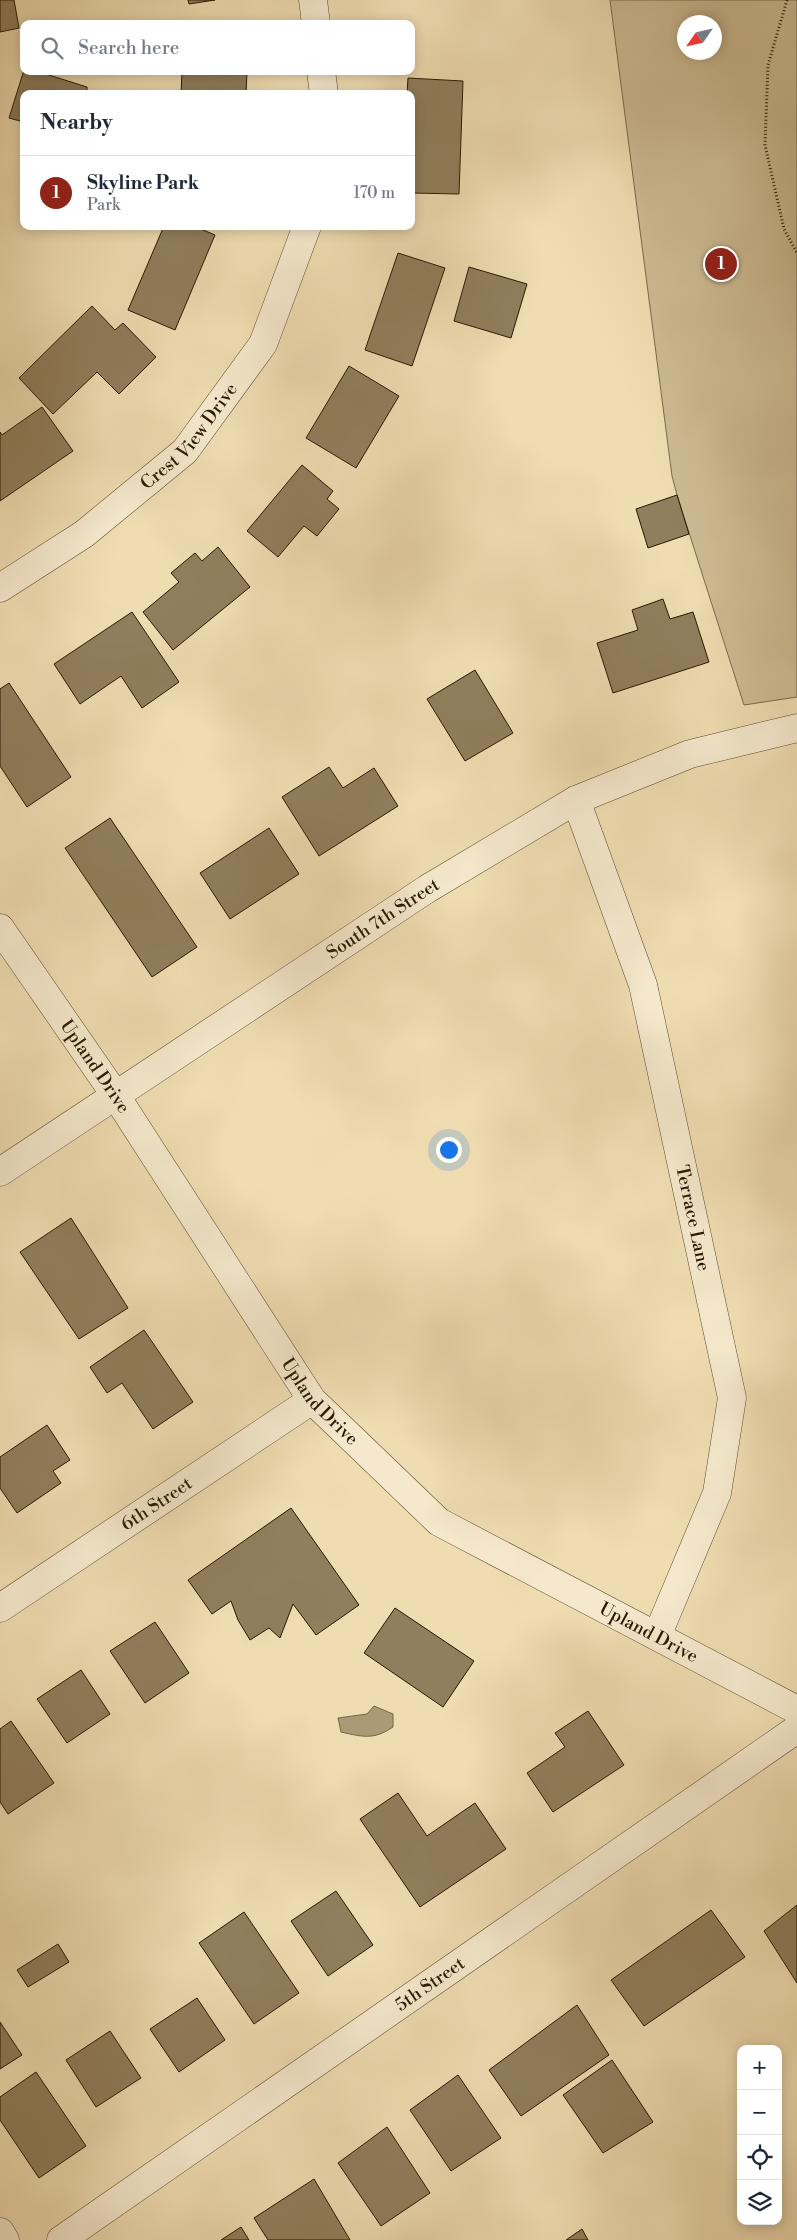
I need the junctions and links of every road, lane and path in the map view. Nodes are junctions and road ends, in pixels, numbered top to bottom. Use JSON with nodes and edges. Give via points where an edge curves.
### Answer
{"nodes":[{"id":1,"x":313,"y":0,"type":"edge"},
{"id":2,"x":787,"y":0,"type":"edge"},
{"id":3,"x":316,"y":20,"type":"edge"},
{"id":4,"x":322,"y":75,"type":"edge"},
{"id":5,"x":323,"y":90,"type":"edge"},
{"id":6,"x":306,"y":230,"type":"edge"},
{"id":7,"x":797,"y":252,"type":"edge"},
{"id":8,"x":0,"y":588,"type":"edge"},
{"id":9,"x":797,"y":728,"type":"edge"},
{"id":10,"x":576,"y":800,"type":"junction"},
{"id":11,"x":0,"y":928,"type":"edge"},
{"id":12,"x":116,"y":1096,"type":"junction"},
{"id":13,"x":0,"y":1172,"type":"edge"},
{"id":14,"x":312,"y":1400,"type":"junction"},
{"id":15,"x":0,"y":1608,"type":"edge"},
{"id":16,"x":657,"y":1636,"type":"junction"},
{"id":17,"x":797,"y":1710,"type":"edge"},
{"id":18,"x":797,"y":1729,"type":"edge"},
{"id":19,"x":0,"y":2232,"type":"edge"},
{"id":20,"x":5,"y":2240,"type":"edge"},
{"id":21,"x":62,"y":2240,"type":"edge"}],
"edges":[{"from":1,"to":3,"type":"street"},
{"from":2,"to":7,"type":"path","via":[[768,65],[765,145],[784,228]]},
{"from":4,"to":5,"type":"street"},
{"from":6,"to":8,"type":"street","name":"Crest View Drive","via":[[264,344],[185,451],[84,534]]},
{"from":9,"to":10,"type":"street","name":"South 7th Street","via":[[690,754]]},
{"from":10,"to":12,"type":"street","name":"South 7th Street","via":[[427,889]]},
{"from":10,"to":16,"type":"street","name":"Terrace Lane","via":[[643,985],[732,1398],[717,1493]]},
{"from":11,"to":12,"type":"street","name":"Upland Drive"},
{"from":12,"to":13,"type":"street","name":"South 7th Street"},
{"from":12,"to":14,"type":"street","name":"Upland Drive"},
{"from":14,"to":15,"type":"street","name":"6th Street"},
{"from":14,"to":16,"type":"street","name":"Upland Drive","via":[[439,1522]]},
{"from":16,"to":17,"type":"street","name":"Upland Drive"},
{"from":18,"to":21,"type":"street","name":"5th Street"},
{"from":19,"to":20,"type":"street"}]}
